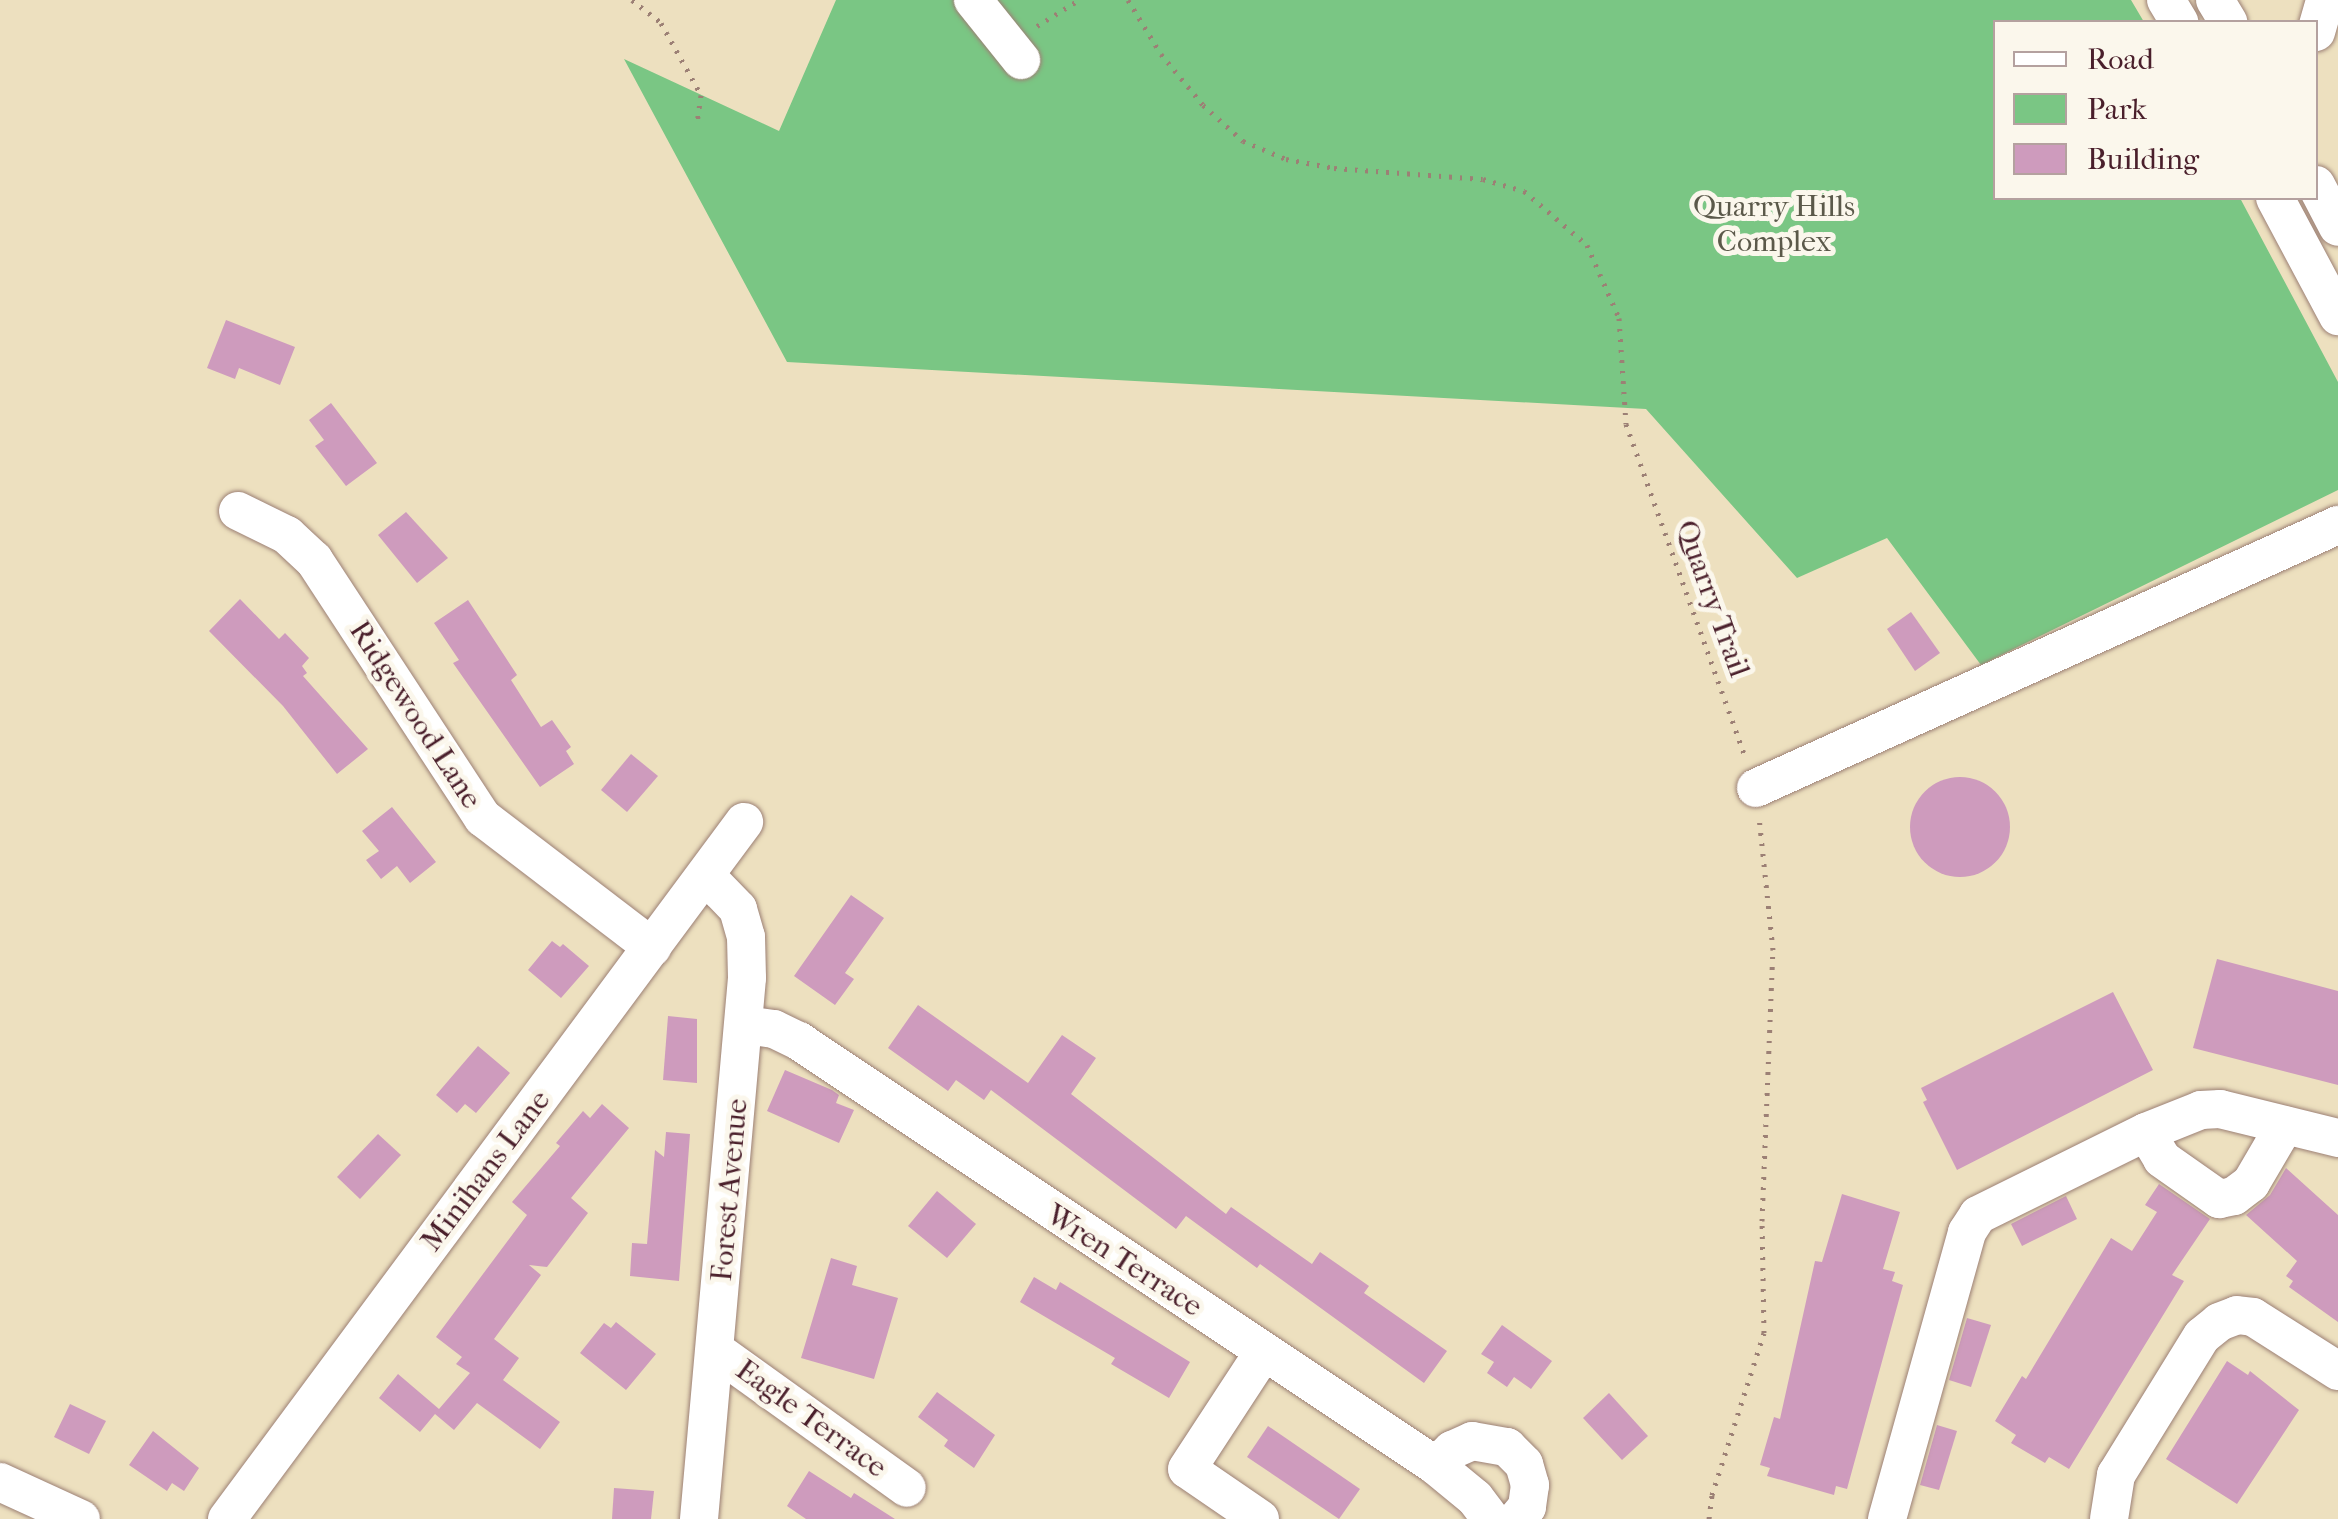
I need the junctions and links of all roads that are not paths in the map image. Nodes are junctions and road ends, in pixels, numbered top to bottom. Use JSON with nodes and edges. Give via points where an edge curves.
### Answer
{"nodes":[{"id":1,"x":974,"y":0,"type":"edge"},
{"id":2,"x":2325,"y":0,"type":"edge"},
{"id":3,"x":2318,"y":25,"type":"edge"},
{"id":4,"x":1016,"y":53,"type":"road end"},
{"id":5,"x":2318,"y":188,"type":"edge"},
{"id":6,"x":2276,"y":200,"type":"edge"},
{"id":7,"x":2338,"y":226,"type":"edge"},
{"id":8,"x":2338,"y":316,"type":"edge"},
{"id":9,"x":238,"y":511,"type":"dead end"},
{"id":10,"x":2338,"y":525,"type":"edge"},
{"id":11,"x":1756,"y":788,"type":"road end"},
{"id":12,"x":744,"y":822,"type":"dead end"},
{"id":13,"x":705,"y":875,"type":"junction"},
{"id":14,"x":652,"y":946,"type":"junction"},
{"id":15,"x":745,"y":1024,"type":"junction"},
{"id":16,"x":2286,"y":1125,"type":"junction"},
{"id":17,"x":2146,"y":1132,"type":"junction"},
{"id":18,"x":2338,"y":1138,"type":"edge"},
{"id":19,"x":714,"y":1350,"type":"junction"},
{"id":20,"x":1263,"y":1353,"type":"junction"},
{"id":21,"x":2338,"y":1371,"type":"edge"},
{"id":22,"x":1436,"y":1466,"type":"junction"},
{"id":23,"x":0,"y":1482,"type":"edge"},
{"id":24,"x":907,"y":1488,"type":"dead end"},
{"id":25,"x":81,"y":1519,"type":"edge"},
{"id":26,"x":227,"y":1519,"type":"edge"},
{"id":27,"x":698,"y":1519,"type":"edge"},
{"id":28,"x":1260,"y":1519,"type":"edge"},
{"id":29,"x":1491,"y":1519,"type":"edge"},
{"id":30,"x":1517,"y":1519,"type":"edge"},
{"id":31,"x":1887,"y":1519,"type":"edge"},
{"id":32,"x":2109,"y":1519,"type":"edge"}],
"edges":[{"from":1,"to":4,"type":"street"},
{"from":2,"to":3,"type":"street"},
{"from":5,"to":7,"type":"street"},
{"from":6,"to":8,"type":"street"},
{"from":9,"to":14,"type":"street","name":"Ridgewood Lane","via":[[287,534],[314,560],[483,818]]},
{"from":10,"to":11,"type":"street"},
{"from":12,"to":13,"type":"street","name":"Minihans Lane"},
{"from":13,"to":14,"type":"street","name":"Minihans Lane"},
{"from":13,"to":15,"type":"street","name":"Forest Avenue","via":[[730,896],[743,923]]},
{"from":14,"to":26,"type":"street","name":"Minihans Lane"},
{"from":15,"to":19,"type":"street","name":"Forest Avenue"},
{"from":15,"to":20,"type":"street","name":"Wren Terrace","via":[[798,1041]]},
{"from":16,"to":17,"type":"street","via":[[2220,1109]]},
{"from":16,"to":17,"type":"street","via":[[2251,1183],[2219,1198],[2162,1159]]},
{"from":16,"to":18,"type":"street"},
{"from":17,"to":31,"type":"street","via":[[1978,1214]]},
{"from":19,"to":24,"type":"street","name":"Eagle Terrace"},
{"from":19,"to":27,"type":"street","name":"Forest Avenue"},
{"from":20,"to":22,"type":"street","name":"Wren Terrace"},
{"from":20,"to":28,"type":"street","via":[[1187,1469]]},
{"from":21,"to":32,"type":"street","via":[[2253,1317],[2219,1322],[2202,1336],[2116,1475]]},
{"from":22,"to":29,"type":"street","name":"Wren Terrace"},
{"from":22,"to":30,"type":"street","via":[[1472,1441],[1507,1446],[1524,1464],[1530,1485],[1527,1508]]},
{"from":23,"to":25,"type":"street"}]}
